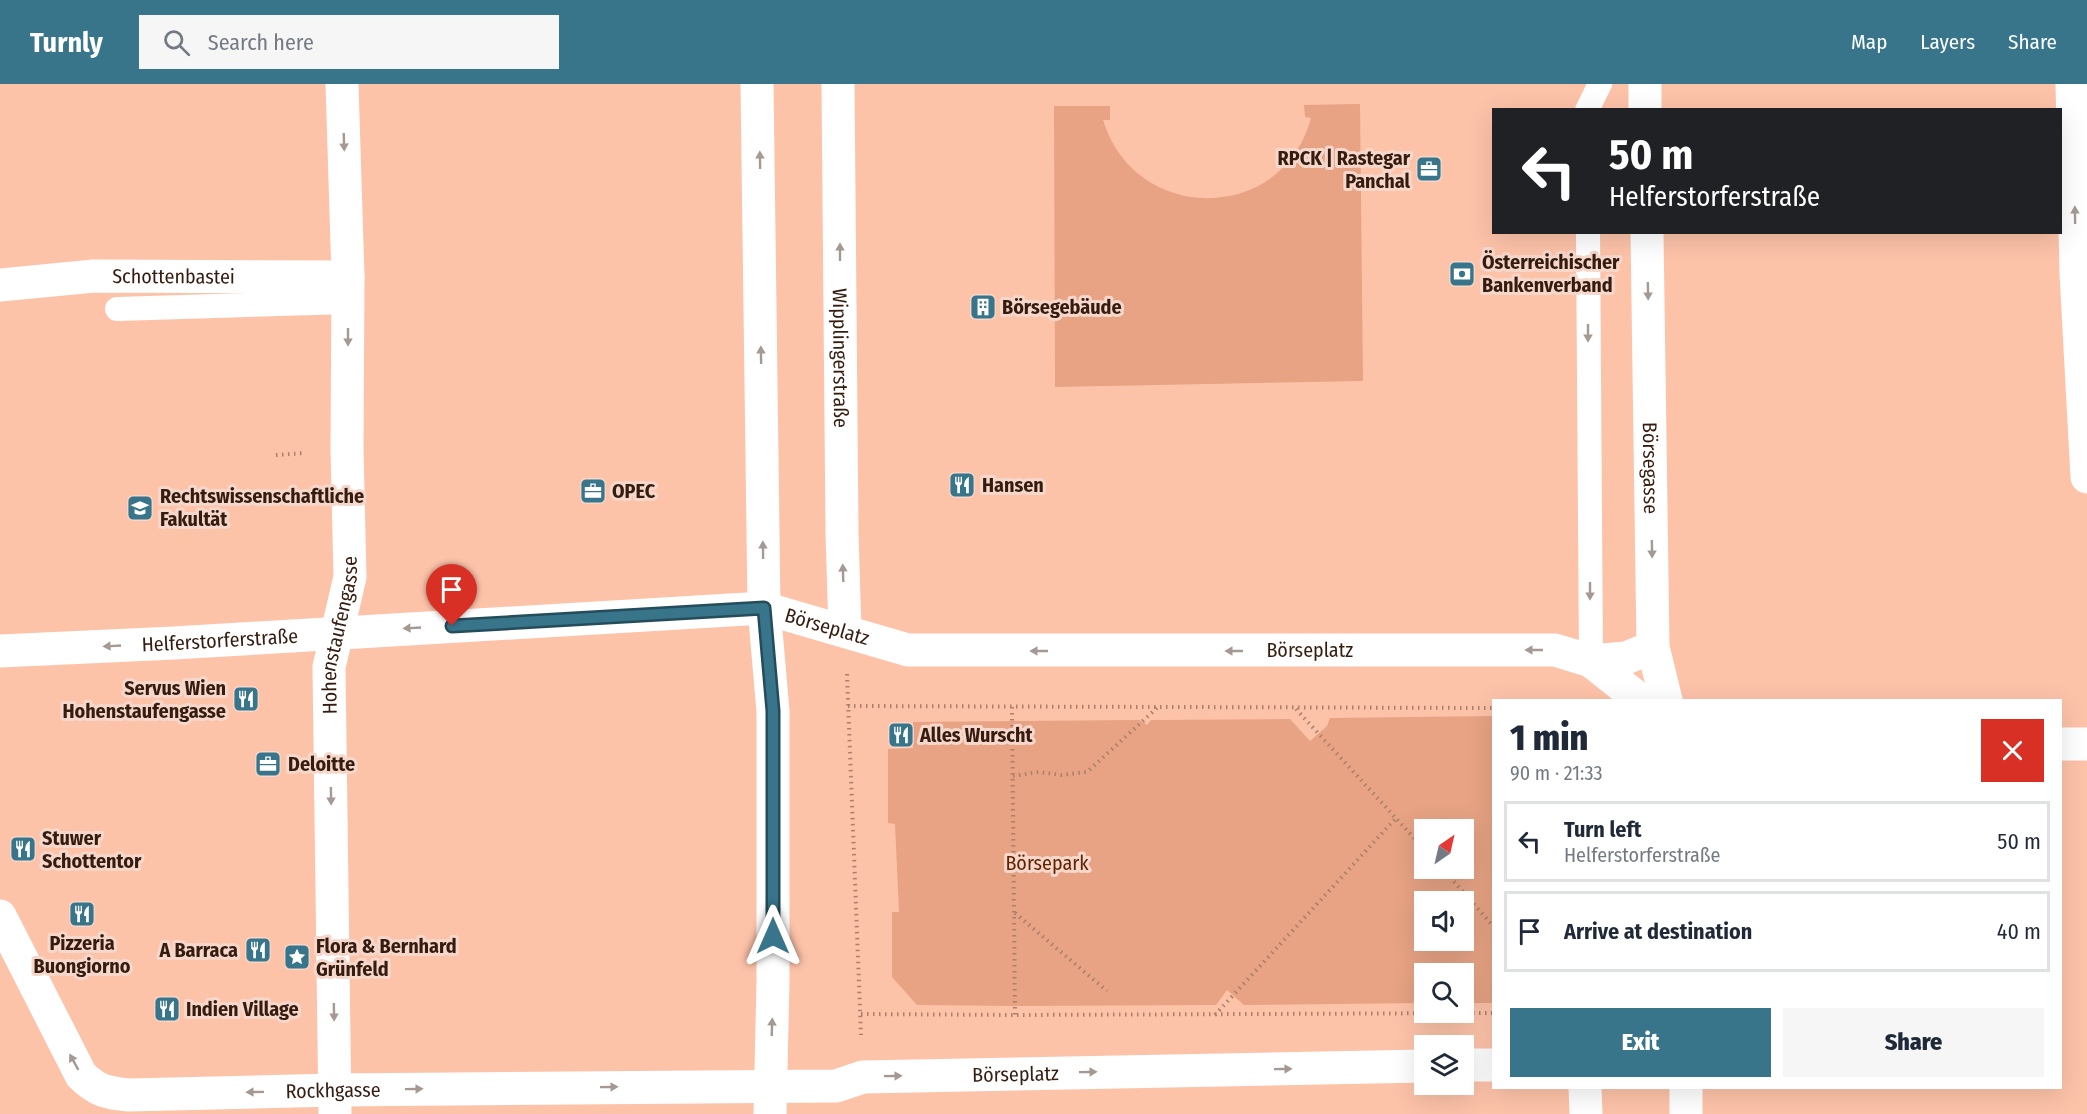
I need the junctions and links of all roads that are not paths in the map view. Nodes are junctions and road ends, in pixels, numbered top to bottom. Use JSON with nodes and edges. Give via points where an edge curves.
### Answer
{"nodes":[{"id":1,"x":342,"y":84,"type":"edge"},
{"id":2,"x":758,"y":84,"type":"edge"},
{"id":3,"x":838,"y":84,"type":"edge"},
{"id":4,"x":1600,"y":84,"type":"edge"},
{"id":5,"x":1645,"y":84,"type":"edge"},
{"id":6,"x":2072,"y":84,"type":"edge"},
{"id":7,"x":1588,"y":108,"type":"edge"},
{"id":8,"x":1645,"y":108,"type":"edge"},
{"id":9,"x":1588,"y":234,"type":"edge"},
{"id":10,"x":1647,"y":234,"type":"edge"},
{"id":11,"x":2081,"y":274,"type":"edge"},
{"id":12,"x":0,"y":285,"type":"edge"},
{"id":13,"x":348,"y":289,"type":"junction"},
{"id":14,"x":117,"y":309,"type":"dead end"},
{"id":15,"x":2087,"y":477,"type":"edge"},
{"id":16,"x":764,"y":608,"type":"junction"},
{"id":17,"x":845,"y":632,"type":"junction"},
{"id":18,"x":336,"y":633,"type":"junction"},
{"id":19,"x":1653,"y":647,"type":"junction"},
{"id":20,"x":0,"y":651,"type":"edge"},
{"id":21,"x":1591,"y":661,"type":"junction"},
{"id":22,"x":1639,"y":699,"type":"edge"},
{"id":23,"x":1666,"y":699,"type":"edge"},
{"id":24,"x":2062,"y":744,"type":"edge"},
{"id":25,"x":2087,"y":744,"type":"edge"},
{"id":26,"x":0,"y":916,"type":"edge"},
{"id":27,"x":1474,"y":1065,"type":"edge"},
{"id":28,"x":1492,"y":1065,"type":"edge"},
{"id":29,"x":1414,"y":1066,"type":"edge"},
{"id":30,"x":1586,"y":1089,"type":"edge"},
{"id":31,"x":1686,"y":1089,"type":"edge"},
{"id":32,"x":845,"y":1092,"type":"edge"},
{"id":33,"x":770,"y":1100,"type":"edge"},
{"id":34,"x":335,"y":1102,"type":"edge"},
{"id":35,"x":1586,"y":1114,"type":"edge"},
{"id":36,"x":1686,"y":1114,"type":"edge"}],
"edges":[{"from":1,"to":13,"type":"street","name":"Hohenstaufengasse","one_way":true},
{"from":16,"to":2,"type":"street","one_way":true},
{"from":17,"to":3,"type":"street","name":"Wipplingerstraße","one_way":true},
{"from":4,"to":7,"type":"lane"},
{"from":5,"to":8,"type":"street"},
{"from":11,"to":6,"type":"street","one_way":true},
{"from":9,"to":21,"type":"lane","one_way":true},
{"from":10,"to":19,"type":"street","name":"Börsegasse","one_way":true},
{"from":11,"to":15,"type":"street"},
{"from":12,"to":13,"type":"street","name":"Schottenbastei","via":[[94,276]]},
{"from":13,"to":14,"type":"lane"},
{"from":13,"to":18,"type":"street","name":"Hohenstaufengasse","one_way":true,"via":[[350,577]]},
{"from":16,"to":17,"type":"street","name":"Börseplatz"},
{"from":16,"to":18,"type":"street","name":"Helferstorferstraße","one_way":true},
{"from":33,"to":16,"type":"street","name":"Börseplatz","one_way":true,"via":[[773,711]]},
{"from":21,"to":17,"type":"street","name":"Börseplatz","one_way":true,"via":[[1555,650],[908,650]]},
{"from":18,"to":20,"type":"street","name":"Helferstorferstraße","one_way":true},
{"from":18,"to":34,"type":"street","name":"Hohenstaufengasse","one_way":true,"via":[[329,668]]},
{"from":19,"to":21,"type":"street","name":"Börseplatz","via":[[1626,658]]},
{"from":19,"to":23,"type":"street","name":"Börsegasse"},
{"from":21,"to":22,"type":"street","name":"Börseplatz"},
{"from":24,"to":25,"type":"street"},
{"from":34,"to":26,"type":"street","name":"Rockhgasse","one_way":true,"via":[[129,1095],[92,1087],[73,1060]]},
{"from":27,"to":28,"type":"street"},
{"from":32,"to":29,"type":"street","name":"Börseplatz","one_way":true},
{"from":30,"to":35,"type":"street"},
{"from":31,"to":36,"type":"street"},
{"from":32,"to":33,"type":"street","name":"Börseplatz"},
{"from":34,"to":33,"type":"street","name":"Rockhgasse","one_way":true}]}
